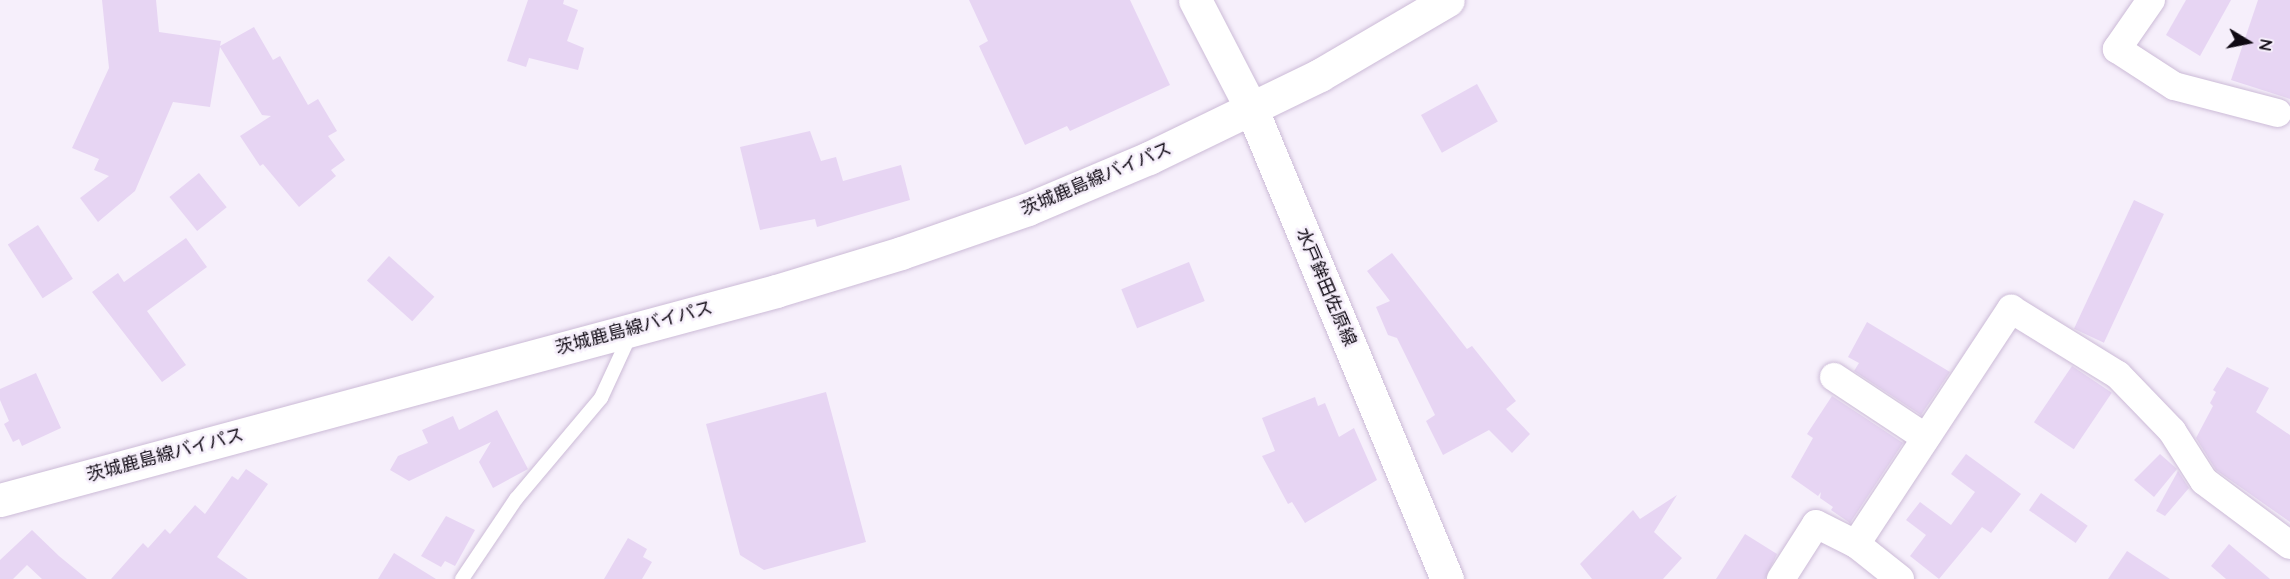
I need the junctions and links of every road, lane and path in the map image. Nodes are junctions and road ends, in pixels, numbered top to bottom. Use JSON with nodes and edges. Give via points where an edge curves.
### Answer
{"nodes":[{"id":1,"x":1195,"y":0,"type":"edge"},
{"id":2,"x":1448,"y":0,"type":"edge"},
{"id":3,"x":2151,"y":0,"type":"edge"},
{"id":4,"x":1252,"y":110,"type":"junction"},
{"id":5,"x":2278,"y":113,"type":"dead end"},
{"id":6,"x":633,"y":328,"type":"junction"},
{"id":7,"x":1834,"y":377,"type":"dead end"},
{"id":8,"x":1926,"y":438,"type":"junction"},
{"id":9,"x":0,"y":500,"type":"edge"},
{"id":10,"x":1856,"y":544,"type":"junction"},
{"id":11,"x":2290,"y":545,"type":"edge"},
{"id":12,"x":462,"y":579,"type":"edge"},
{"id":13,"x":1447,"y":579,"type":"edge"},
{"id":14,"x":1781,"y":579,"type":"edge"},
{"id":15,"x":1900,"y":579,"type":"edge"}],
"edges":[{"from":1,"to":4,"type":"main road","name":"水戸鉾田佐原線"},
{"from":2,"to":4,"type":"main road","name":"茨城鹿島線バイパス","via":[[1374,46]]},
{"from":3,"to":5,"type":"street","via":[[2117,49],[2174,86]]},
{"from":4,"to":6,"type":"main road","name":"茨城鹿島線バイパス","via":[[1028,209],[776,291]]},
{"from":4,"to":13,"type":"main road","name":"水戸鉾田佐原線"},
{"from":6,"to":9,"type":"main road","name":"茨城鹿島線バイパス"},
{"from":6,"to":12,"type":"lane","via":[[601,398],[516,499]]},
{"from":7,"to":8,"type":"street"},
{"from":8,"to":10,"type":"street"},
{"from":8,"to":11,"type":"street","via":[[2011,309],[2118,375],[2172,431],[2204,481]]},
{"from":10,"to":14,"type":"street","via":[[1816,524]]},
{"from":10,"to":15,"type":"street"}]}
